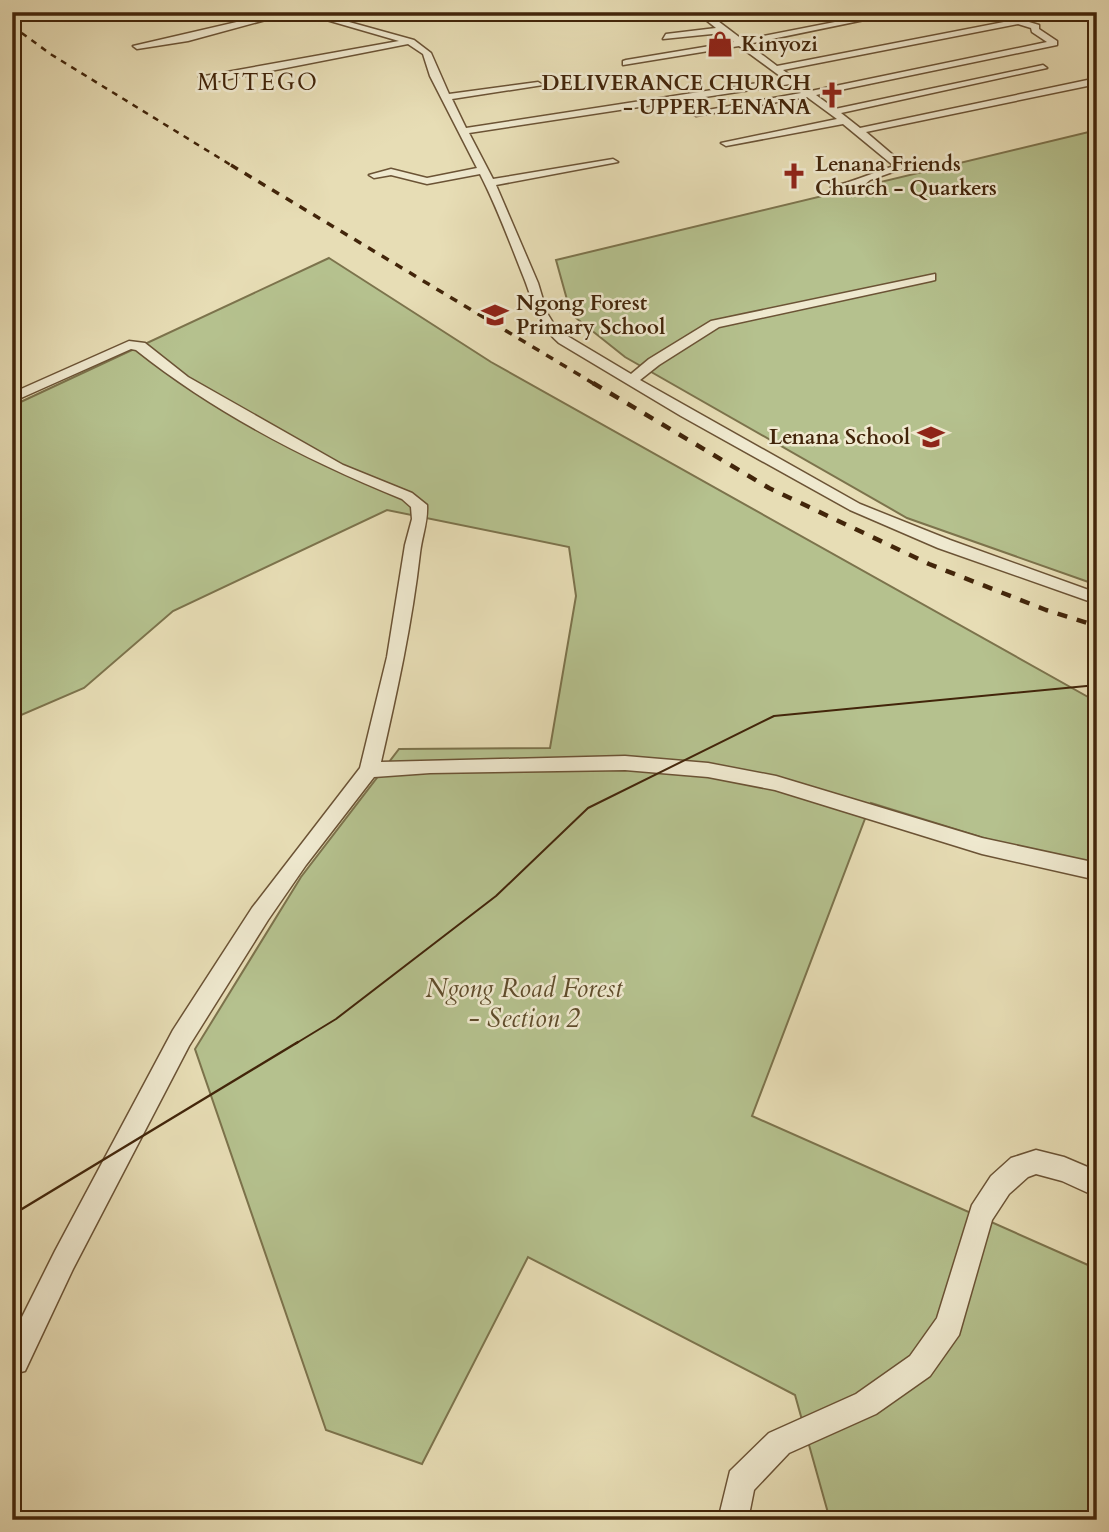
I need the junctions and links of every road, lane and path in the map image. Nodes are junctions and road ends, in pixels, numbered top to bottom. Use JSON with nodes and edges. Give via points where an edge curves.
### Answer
{"nodes":[{"id":1,"x":291,"y":12,"type":"edge"},
{"id":2,"x":303,"y":12,"type":"edge"},
{"id":3,"x":700,"y":12,"type":"edge"},
{"id":4,"x":899,"y":12,"type":"edge"},
{"id":5,"x":723,"y":30,"type":"junction"},
{"id":6,"x":666,"y":37,"type":"dead end"},
{"id":7,"x":411,"y":41,"type":"junction"},
{"id":8,"x":742,"y":44,"type":"junction"},
{"id":9,"x":137,"y":46,"type":"dead end"},
{"id":10,"x":626,"y":63,"type":"dead end"},
{"id":11,"x":1043,"y":68,"type":"dead end"},
{"id":12,"x":776,"y":69,"type":"junction"},
{"id":13,"x":204,"y":77,"type":"dead end"},
{"id":14,"x":791,"y":80,"type":"junction"},
{"id":15,"x":1097,"y":81,"type":"edge"},
{"id":16,"x":538,"y":85,"type":"dead end"},
{"id":17,"x":809,"y":94,"type":"junction"},
{"id":18,"x":447,"y":97,"type":"junction"},
{"id":19,"x":833,"y":112,"type":"junction"},
{"id":20,"x":695,"y":113,"type":"dead end"},
{"id":21,"x":844,"y":121,"type":"junction"},
{"id":22,"x":464,"y":131,"type":"junction"},
{"id":23,"x":858,"y":131,"type":"junction"},
{"id":24,"x":726,"y":143,"type":"dead end"},
{"id":25,"x":613,"y":162,"type":"dead end"},
{"id":26,"x":482,"y":170,"type":"junction"},
{"id":27,"x":374,"y":175,"type":"dead end"},
{"id":28,"x":489,"y":183,"type":"junction"},
{"id":29,"x":835,"y":188,"type":"dead end"},
{"id":30,"x":931,"y":277,"type":"dead end"},
{"id":31,"x":631,"y":381,"type":"junction"},
{"id":32,"x":12,"y":398,"type":"edge"},
{"id":33,"x":1097,"y":599,"type":"edge"},
{"id":34,"x":369,"y":771,"type":"junction"},
{"id":35,"x":1097,"y":872,"type":"edge"},
{"id":36,"x":1097,"y":1184,"type":"edge"},
{"id":37,"x":15,"y":1361,"type":"dead end"},
{"id":38,"x":733,"y":1520,"type":"edge"}],
"edges":[{"from":1,"to":9,"type":"street"},
{"from":2,"to":7,"type":"street"},
{"from":3,"to":5,"type":"street"},
{"from":4,"to":8,"type":"street"},
{"from":5,"to":6,"type":"street"},
{"from":5,"to":8,"type":"street"},
{"from":7,"to":13,"type":"street","via":[[232,76]]},
{"from":7,"to":18,"type":"street","via":[[427,53]]},
{"from":8,"to":10,"type":"street"},
{"from":8,"to":12,"type":"street"},
{"from":11,"to":19,"type":"street"},
{"from":12,"to":14,"type":"street"},
{"from":12,"to":17,"type":"street","via":[[1019,21],[1032,24],[1054,41]]},
{"from":14,"to":17,"type":"street"},
{"from":14,"to":22,"type":"street"},
{"from":15,"to":23,"type":"street"},
{"from":16,"to":18,"type":"street"},
{"from":17,"to":19,"type":"street"},
{"from":17,"to":20,"type":"street"},
{"from":18,"to":22,"type":"street"},
{"from":19,"to":21,"type":"street"},
{"from":21,"to":23,"type":"street"},
{"from":21,"to":24,"type":"street"},
{"from":22,"to":26,"type":"street"},
{"from":23,"to":29,"type":"street","via":[[902,167]]},
{"from":25,"to":28,"type":"street"},
{"from":26,"to":27,"type":"street","via":[[427,181],[391,172]]},
{"from":26,"to":28,"type":"street"},
{"from":28,"to":31,"type":"street","via":[[550,328]]},
{"from":30,"to":31,"type":"street","via":[[715,324]]},
{"from":31,"to":33,"type":"street","via":[[855,506],[954,548]]},
{"from":32,"to":34,"type":"street","via":[[129,345],[140,346],[210,397],[338,468],[419,505],[397,657]]},
{"from":34,"to":35,"type":"street","via":[[625,763],[708,770],[776,783],[982,846]]},
{"from":34,"to":37,"type":"street","via":[[267,903],[181,1038]]},
{"from":36,"to":38,"type":"street","via":[[1035,1162],[1020,1167],[1000,1185],[981,1214],[949,1325],[920,1366],[866,1404],[779,1443],[740,1482]]}]}
